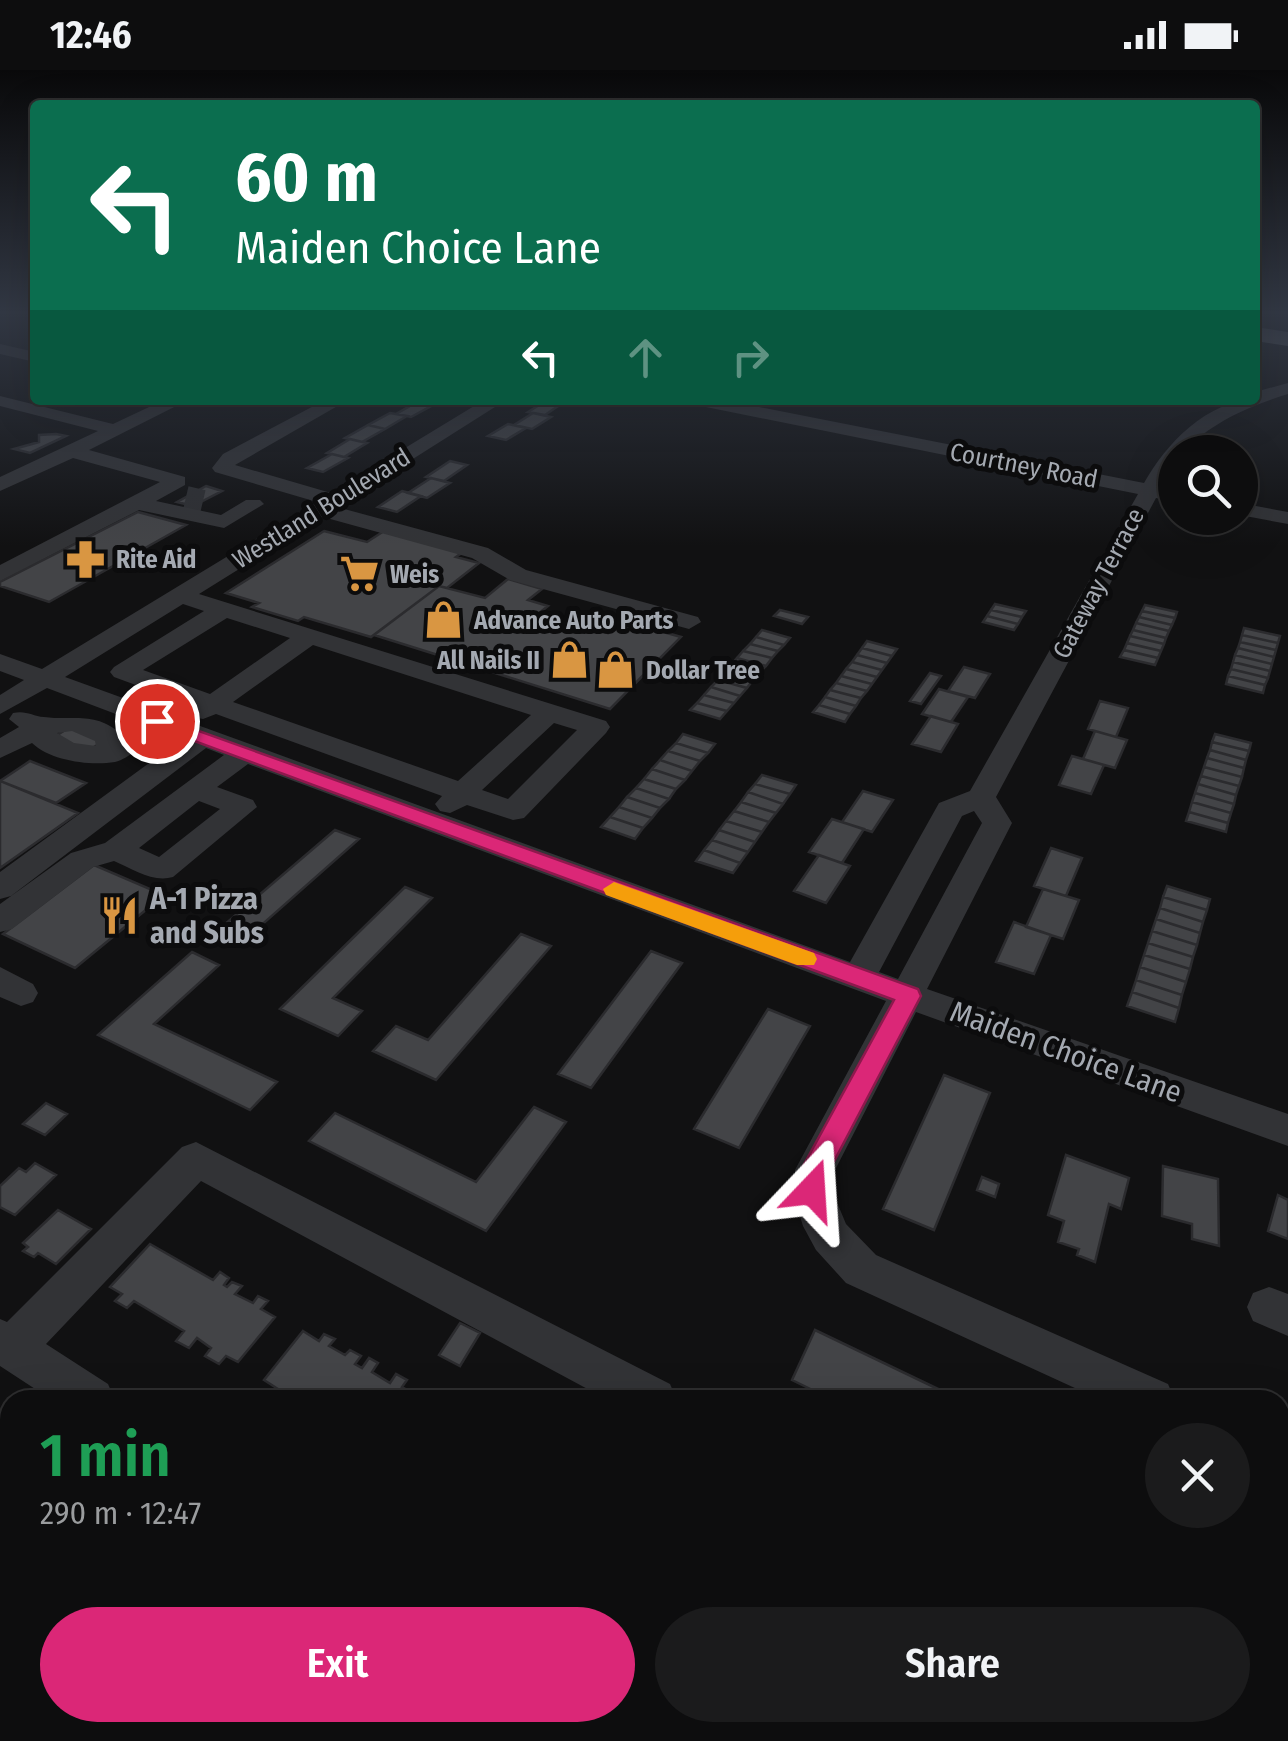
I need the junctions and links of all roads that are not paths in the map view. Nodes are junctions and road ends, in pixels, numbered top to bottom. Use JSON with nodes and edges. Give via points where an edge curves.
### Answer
{"nodes":[{"id":1,"x":0,"y":401,"type":"edge"},
{"id":2,"x":168,"y":405,"type":"edge"},
{"id":3,"x":330,"y":405,"type":"edge"},
{"id":4,"x":489,"y":405,"type":"edge"},
{"id":5,"x":721,"y":405,"type":"edge"},
{"id":6,"x":1242,"y":405,"type":"edge"},
{"id":7,"x":116,"y":430,"type":"junction"},
{"id":8,"x":71,"y":452,"type":"junction"},
{"id":9,"x":0,"y":468,"type":"edge"},
{"id":10,"x":23,"y":474,"type":"junction"},
{"id":11,"x":0,"y":485,"type":"edge"},
{"id":12,"x":162,"y":489,"type":"junction"},
{"id":13,"x":1148,"y":490,"type":"junction"},
{"id":14,"x":1158,"y":492,"type":"edge"},
{"id":15,"x":136,"y":503,"type":"junction"},
{"id":16,"x":253,"y":504,"type":"junction"},
{"id":17,"x":322,"y":508,"type":"junction"},
{"id":18,"x":1258,"y":512,"type":"edge"},
{"id":19,"x":1288,"y":518,"type":"edge"},
{"id":20,"x":484,"y":542,"type":"dead end"},
{"id":21,"x":0,"y":574,"type":"edge"},
{"id":22,"x":178,"y":595,"type":"junction"},
{"id":23,"x":224,"y":610,"type":"junction"},
{"id":24,"x":688,"y":622,"type":"dead end"},
{"id":25,"x":310,"y":636,"type":"junction"},
{"id":26,"x":0,"y":662,"type":"edge"},
{"id":27,"x":44,"y":678,"type":"junction"},
{"id":28,"x":88,"y":695,"type":"junction"},
{"id":29,"x":213,"y":704,"type":"junction"},
{"id":30,"x":0,"y":709,"type":"edge"},
{"id":31,"x":550,"y":712,"type":"junction"},
{"id":32,"x":41,"y":726,"type":"junction"},
{"id":33,"x":179,"y":729,"type":"junction"},
{"id":34,"x":0,"y":750,"type":"edge"},
{"id":35,"x":244,"y":754,"type":"junction"},
{"id":36,"x":197,"y":790,"type":"junction"},
{"id":37,"x":463,"y":793,"type":"junction"},
{"id":38,"x":981,"y":797,"type":"junction"},
{"id":39,"x":431,"y":822,"type":"junction"},
{"id":40,"x":116,"y":850,"type":"junction"},
{"id":41,"x":0,"y":888,"type":"edge"},
{"id":42,"x":0,"y":921,"type":"edge"},
{"id":43,"x":858,"y":978,"type":"junction"},
{"id":44,"x":909,"y":996,"type":"junction"},
{"id":45,"x":1288,"y":1130,"type":"edge"},
{"id":46,"x":6,"y":1344,"type":"edge"},
{"id":47,"x":62,"y":1390,"type":"edge"},
{"id":48,"x":635,"y":1390,"type":"edge"},
{"id":49,"x":1130,"y":1390,"type":"edge"}],
"edges":[{"from":1,"to":7,"type":"street"},
{"from":2,"to":7,"type":"street"},
{"from":3,"to":17,"type":"street","via":[[222,468]]},
{"from":4,"to":17,"type":"street","name":"Westland Boulevard"},
{"from":5,"to":13,"type":"street","name":"Courtney Road"},
{"from":6,"to":13,"type":"street","name":"Gateway Terrace","via":[[1187,437]]},
{"from":7,"to":8,"type":"street"},
{"from":8,"to":10,"type":"street"},
{"from":8,"to":12,"type":"street","via":[[178,481]]},
{"from":9,"to":10,"type":"street"},
{"from":10,"to":11,"type":"street"},
{"from":12,"to":15,"type":"street"},
{"from":12,"to":16,"type":"street"},
{"from":13,"to":14,"type":"street","name":"Courtney Road"},
{"from":13,"to":38,"type":"street","name":"Gateway Terrace"},
{"from":15,"to":16,"type":"street","via":[[224,522]]},
{"from":15,"to":21,"type":"street"},
{"from":16,"to":17,"type":"street"},
{"from":17,"to":20,"type":"street"},
{"from":17,"to":22,"type":"street","name":"Westland Boulevard"},
{"from":17,"to":24,"type":"street","via":[[480,552],[518,575]]},
{"from":18,"to":19,"type":"street"},
{"from":22,"to":23,"type":"street"},
{"from":22,"to":27,"type":"street","name":"Westland Boulevard"},
{"from":23,"to":25,"type":"street"},
{"from":23,"to":29,"type":"street","via":[[124,672]]},
{"from":25,"to":29,"type":"street"},
{"from":25,"to":31,"type":"street"},
{"from":26,"to":27,"type":"street","name":"Maiden Choice Lane"},
{"from":27,"to":28,"type":"street","name":"Maiden Choice Lane"},
{"from":27,"to":30,"type":"street","name":"Westland Boulevard"},
{"from":28,"to":32,"type":"street"},
{"from":28,"to":33,"type":"street","name":"Maiden Choice Lane"},
{"from":29,"to":33,"type":"street"},
{"from":29,"to":37,"type":"street"},
{"from":30,"to":32,"type":"street"},
{"from":31,"to":37,"type":"street"},
{"from":31,"to":37,"type":"street","via":[[596,727],[513,811]]},
{"from":32,"to":33,"type":"street","via":[[45,741],[78,756],[111,754]]},
{"from":32,"to":34,"type":"street"},
{"from":33,"to":35,"type":"street","name":"Maiden Choice Lane"},
{"from":33,"to":41,"type":"street"},
{"from":35,"to":36,"type":"street"},
{"from":35,"to":39,"type":"street","name":"Maiden Choice Lane"},
{"from":36,"to":40,"type":"street"},
{"from":36,"to":40,"type":"street","via":[[242,807],[162,870]]},
{"from":37,"to":39,"type":"street"},
{"from":38,"to":43,"type":"street","name":"Gateway Terrace","via":[[950,810]]},
{"from":38,"to":44,"type":"street","via":[[997,824]]},
{"from":39,"to":43,"type":"street","name":"Maiden Choice Lane"},
{"from":40,"to":42,"type":"street","via":[[82,860]]},
{"from":43,"to":44,"type":"street","name":"Maiden Choice Lane"},
{"from":44,"to":45,"type":"street","name":"Maiden Choice Lane"},
{"from":44,"to":49,"type":"street","via":[[815,1170],[812,1190],[824,1231],[861,1269]]},
{"from":46,"to":47,"type":"street"},
{"from":46,"to":48,"type":"street","via":[[196,1159]]}]}
